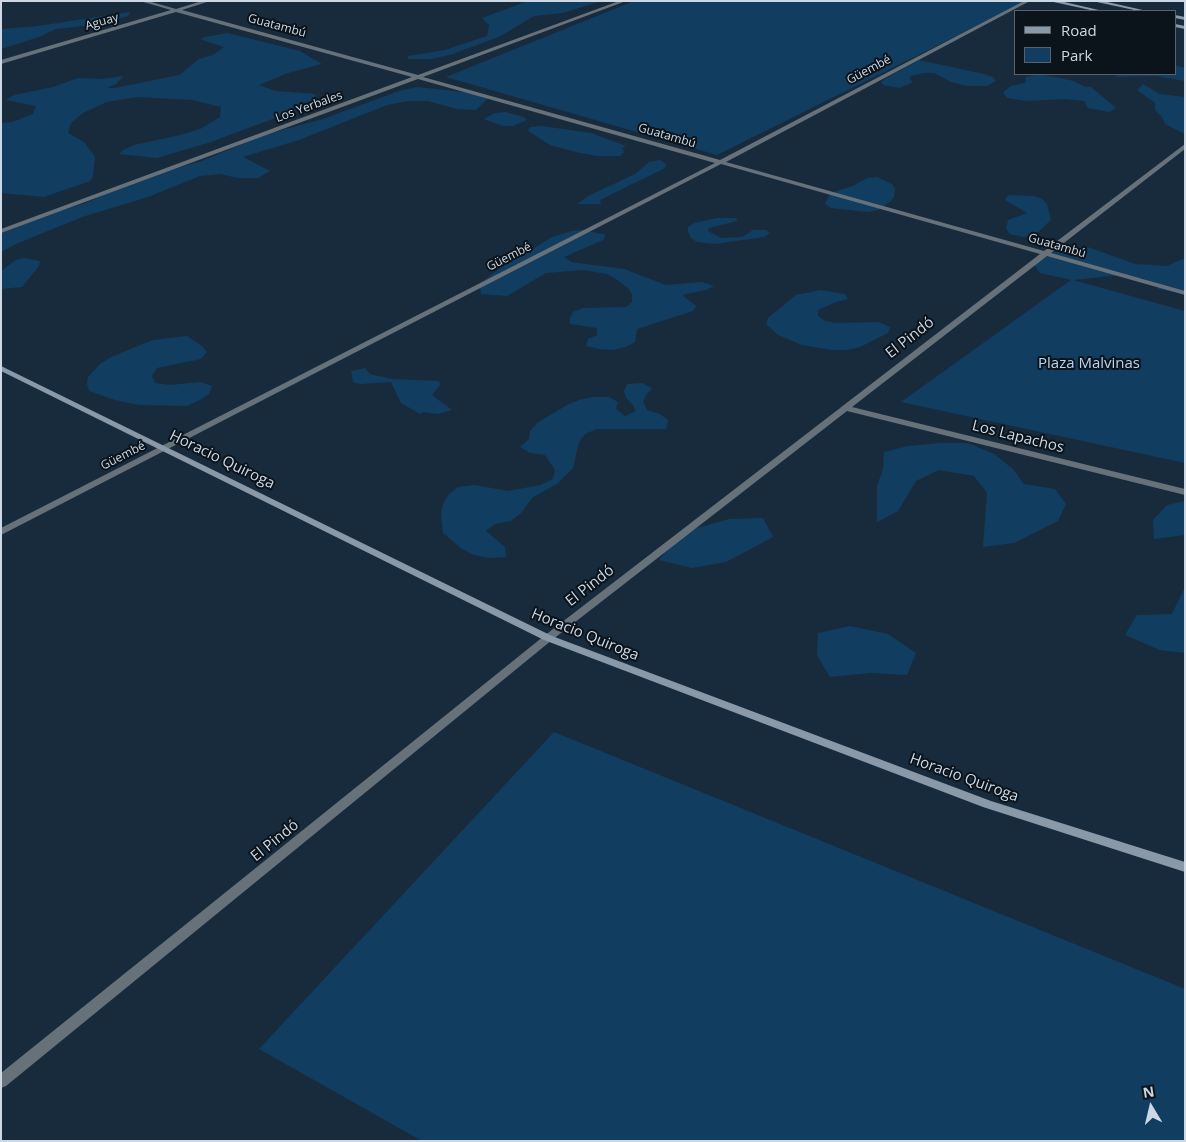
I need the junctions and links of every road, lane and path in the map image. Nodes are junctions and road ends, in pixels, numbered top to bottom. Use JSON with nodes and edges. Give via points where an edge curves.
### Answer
{"nodes":[{"id":1,"x":142,"y":1,"type":"edge"},
{"id":2,"x":208,"y":1,"type":"edge"},
{"id":3,"x":624,"y":1,"type":"edge"},
{"id":4,"x":1028,"y":1,"type":"edge"},
{"id":5,"x":1051,"y":1,"type":"edge"},
{"id":6,"x":1094,"y":1,"type":"edge"},
{"id":7,"x":177,"y":10,"type":"junction"},
{"id":8,"x":1096,"y":10,"type":"edge"},
{"id":9,"x":1140,"y":10,"type":"edge"},
{"id":10,"x":1,"y":62,"type":"edge"},
{"id":11,"x":421,"y":78,"type":"junction"},
{"id":12,"x":1185,"y":146,"type":"edge"},
{"id":13,"x":719,"y":163,"type":"junction"},
{"id":14,"x":1,"y":231,"type":"edge"},
{"id":15,"x":1043,"y":254,"type":"junction"},
{"id":16,"x":1185,"y":293,"type":"edge"},
{"id":17,"x":1,"y":368,"type":"edge"},
{"id":18,"x":845,"y":408,"type":"junction"},
{"id":19,"x":165,"y":448,"type":"junction"},
{"id":20,"x":1185,"y":492,"type":"edge"},
{"id":21,"x":1,"y":532,"type":"edge"},
{"id":22,"x":548,"y":638,"type":"junction"},
{"id":23,"x":1185,"y":867,"type":"edge"},
{"id":24,"x":1,"y":1082,"type":"edge"}],
"edges":[{"from":1,"to":7,"type":"street","name":"Guatambú"},
{"from":2,"to":7,"type":"street","name":"Aguay"},
{"from":3,"to":11,"type":"street","name":"Los Yerbales"},
{"from":4,"to":13,"type":"street","name":"Güembé"},
{"from":5,"to":8,"type":"main road"},
{"from":6,"to":9,"type":"main road"},
{"from":7,"to":10,"type":"street","name":"Aguay"},
{"from":7,"to":11,"type":"street","name":"Guatambú"},
{"from":11,"to":13,"type":"street","name":"Guatambú"},
{"from":11,"to":14,"type":"street","name":"Los Yerbales"},
{"from":12,"to":15,"type":"street","name":"El Pindó"},
{"from":13,"to":15,"type":"street","name":"Guatambú"},
{"from":13,"to":19,"type":"street","name":"Güembé"},
{"from":15,"to":16,"type":"street","name":"Guatambú"},
{"from":15,"to":18,"type":"street","name":"El Pindó"},
{"from":17,"to":19,"type":"main road","name":"Horacio Quiroga"},
{"from":18,"to":20,"type":"street","name":"Los Lapachos"},
{"from":18,"to":22,"type":"street","name":"El Pindó"},
{"from":19,"to":21,"type":"street","name":"Güembé"},
{"from":19,"to":22,"type":"main road","name":"Horacio Quiroga"},
{"from":22,"to":23,"type":"main road","name":"Horacio Quiroga","via":[[988,804]]},
{"from":22,"to":24,"type":"street","name":"El Pindó"}]}
